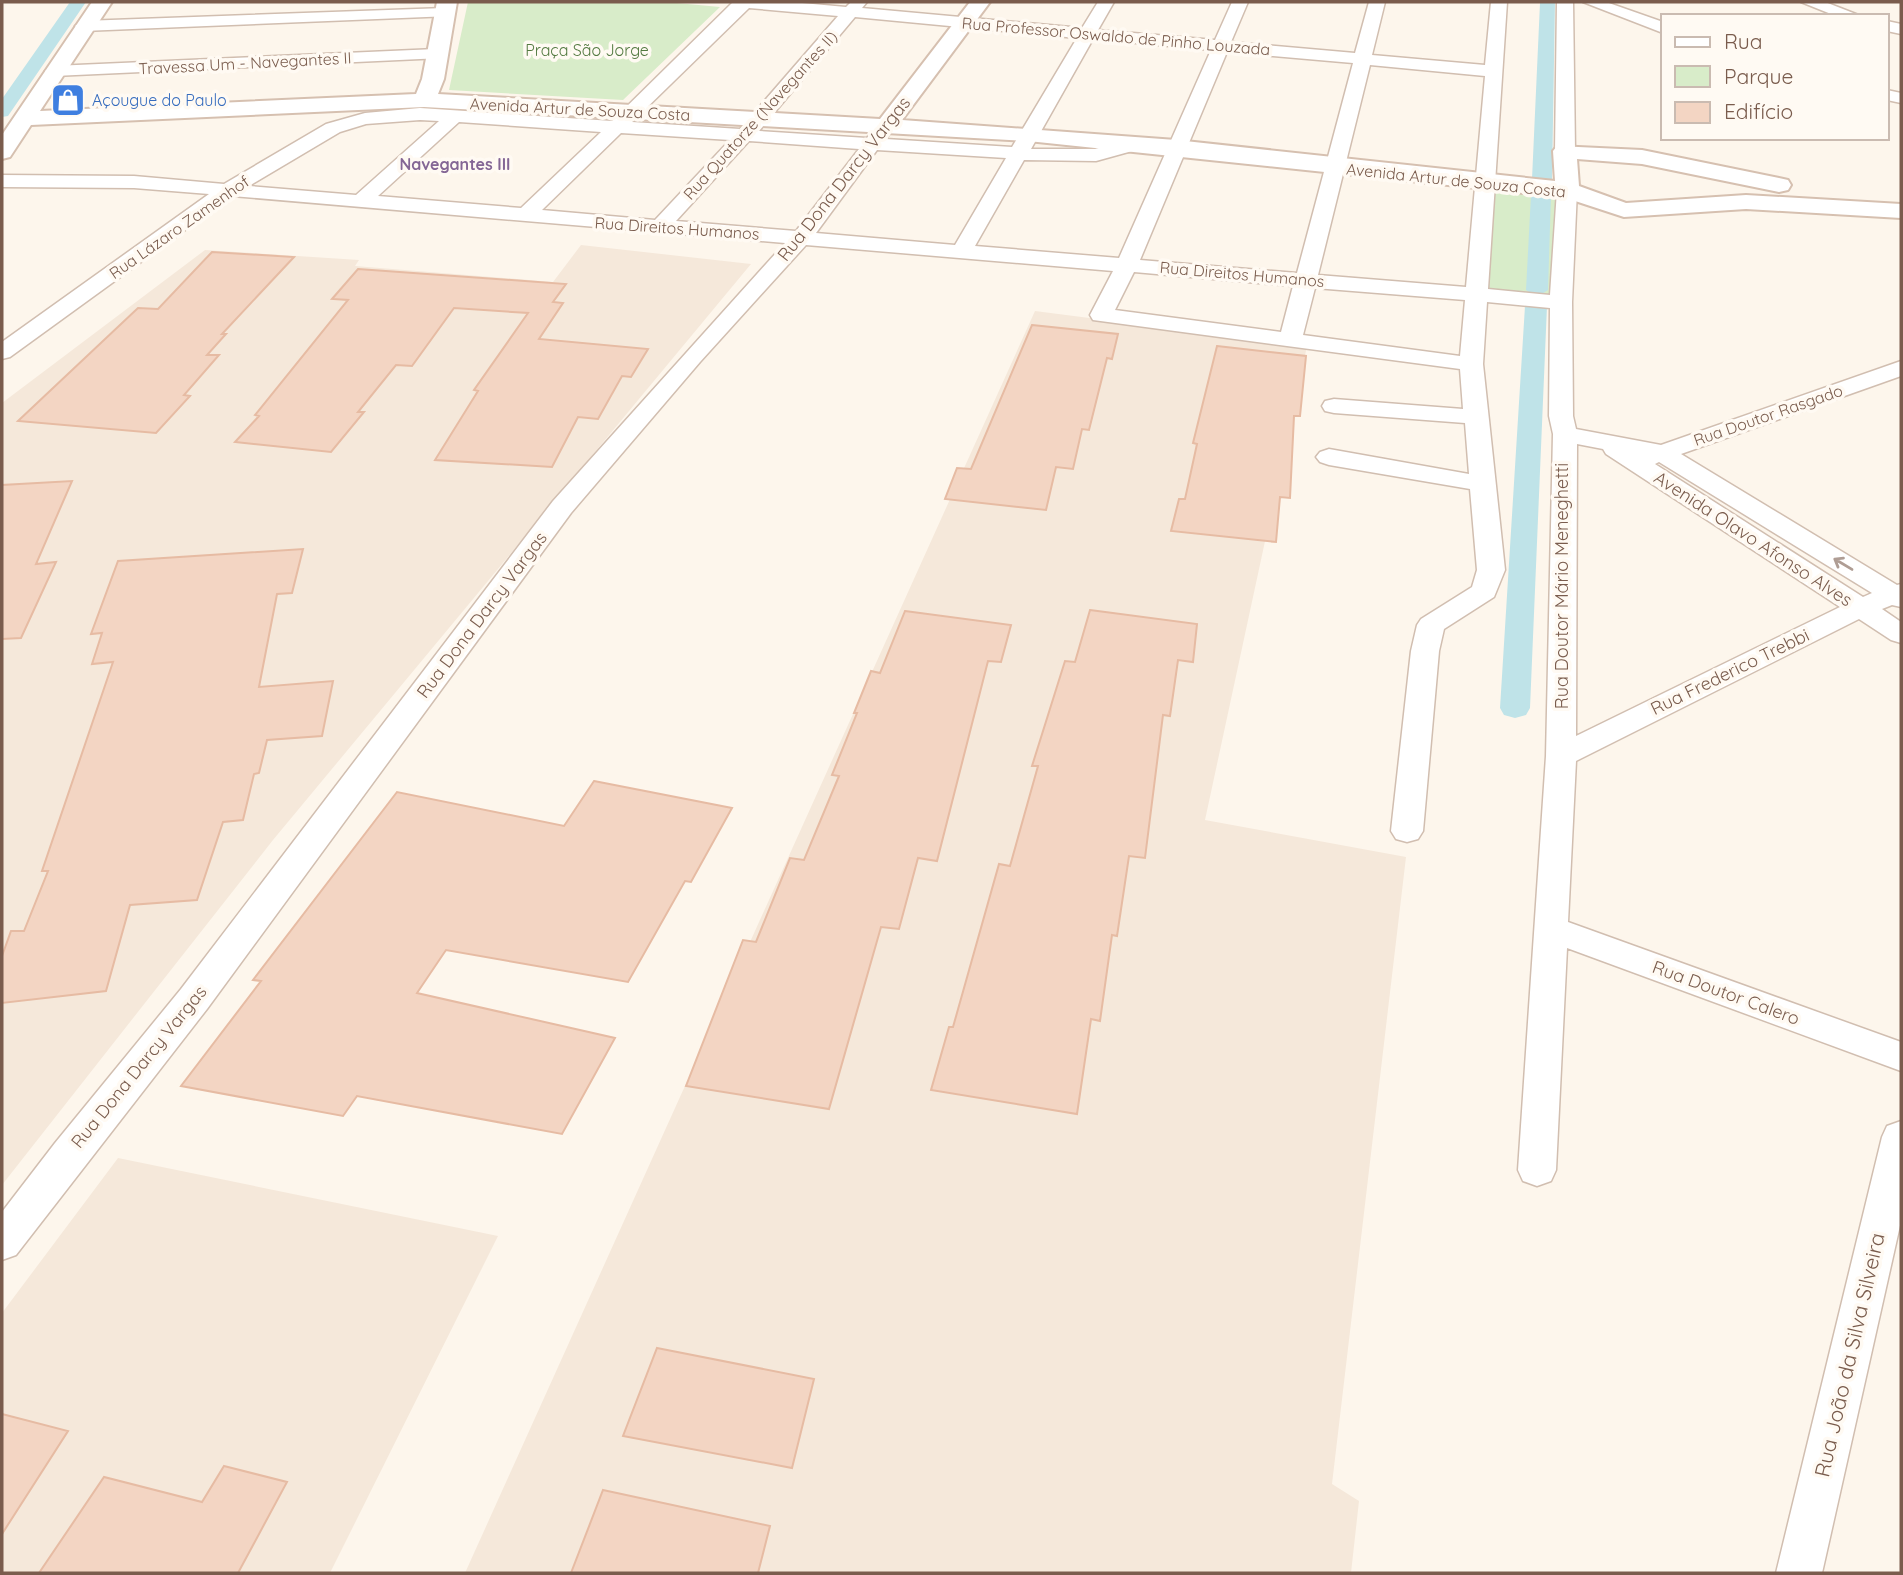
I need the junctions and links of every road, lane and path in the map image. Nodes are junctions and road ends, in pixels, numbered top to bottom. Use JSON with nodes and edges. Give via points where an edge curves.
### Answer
{"nodes":[{"id":1,"x":102,"y":2,"type":"edge"},
{"id":2,"x":743,"y":2,"type":"edge"},
{"id":3,"x":980,"y":2,"type":"edge"},
{"id":4,"x":1107,"y":2,"type":"edge"},
{"id":5,"x":1240,"y":2,"type":"edge"},
{"id":6,"x":1377,"y":2,"type":"edge"},
{"id":7,"x":1499,"y":2,"type":"edge"},
{"id":8,"x":1565,"y":2,"type":"edge"},
{"id":9,"x":1591,"y":2,"type":"edge"},
{"id":10,"x":1809,"y":2,"type":"edge"},
{"id":11,"x":446,"y":7,"type":"edge"},
{"id":12,"x":855,"y":7,"type":"edge"},
{"id":13,"x":1847,"y":14,"type":"edge"},
{"id":14,"x":964,"y":22,"type":"junction"},
{"id":15,"x":83,"y":26,"type":"junction"},
{"id":16,"x":1661,"y":27,"type":"edge"},
{"id":17,"x":1088,"y":34,"type":"junction"},
{"id":18,"x":1220,"y":46,"type":"junction"},
{"id":19,"x":436,"y":54,"type":"junction"},
{"id":20,"x":1363,"y":59,"type":"junction"},
{"id":21,"x":54,"y":71,"type":"junction"},
{"id":22,"x":1492,"y":71,"type":"junction"},
{"id":23,"x":422,"y":107,"type":"junction"},
{"id":24,"x":520,"y":113,"type":"junction"},
{"id":25,"x":455,"y":116,"type":"junction"},
{"id":26,"x":24,"y":119,"type":"junction"},
{"id":27,"x":365,"y":119,"type":"joint"},
{"id":28,"x":624,"y":119,"type":"junction"},
{"id":29,"x":751,"y":128,"type":"junction"},
{"id":30,"x":1028,"y":134,"type":"junction"},
{"id":31,"x":879,"y":136,"type":"junction"},
{"id":32,"x":1136,"y":144,"type":"junction"},
{"id":33,"x":1176,"y":147,"type":"junction"},
{"id":34,"x":1565,"y":151,"type":"junction"},
{"id":35,"x":2,"y":152,"type":"edge"},
{"id":36,"x":1335,"y":167,"type":"junction"},
{"id":37,"x":2,"y":181,"type":"edge"},
{"id":38,"x":1484,"y":183,"type":"junction"},
{"id":39,"x":1567,"y":190,"type":"junction"},
{"id":40,"x":226,"y":191,"type":"junction"},
{"id":41,"x":1891,"y":194,"type":"edge"},
{"id":42,"x":359,"y":203,"type":"junction"},
{"id":43,"x":1816,"y":206,"type":"junction"},
{"id":44,"x":1901,"y":211,"type":"edge"},
{"id":45,"x":525,"y":216,"type":"junction"},
{"id":46,"x":660,"y":227,"type":"junction"},
{"id":47,"x":802,"y":237,"type":"junction"},
{"id":48,"x":962,"y":251,"type":"junction"},
{"id":49,"x":1127,"y":265,"type":"junction"},
{"id":50,"x":1304,"y":279,"type":"junction"},
{"id":51,"x":1476,"y":294,"type":"junction"},
{"id":52,"x":1561,"y":302,"type":"junction"},
{"id":53,"x":1291,"y":338,"type":"junction"},
{"id":54,"x":2,"y":352,"type":"edge"},
{"id":55,"x":1471,"y":364,"type":"junction"},
{"id":56,"x":1901,"y":368,"type":"edge"},
{"id":57,"x":1334,"y":406,"type":"dead end"},
{"id":58,"x":1477,"y":417,"type":"junction"},
{"id":59,"x":1565,"y":434,"type":"junction"},
{"id":60,"x":1605,"y":443,"type":"junction"},
{"id":61,"x":1660,"y":452,"type":"junction"},
{"id":62,"x":1329,"y":457,"type":"dead end"},
{"id":63,"x":1636,"y":463,"type":"junction"},
{"id":64,"x":1483,"y":484,"type":"junction"},
{"id":65,"x":1899,"y":595,"type":"edge"},
{"id":66,"x":1860,"y":608,"type":"junction"},
{"id":67,"x":1901,"y":634,"type":"edge"},
{"id":68,"x":1561,"y":756,"type":"junction"},
{"id":69,"x":1407,"y":831,"type":"dead end"},
{"id":70,"x":1551,"y":929,"type":"junction"},
{"id":71,"x":1901,"y":1057,"type":"edge"},
{"id":72,"x":1901,"y":1137,"type":"edge"},
{"id":73,"x":1537,"y":1170,"type":"dead end"},
{"id":74,"x":2,"y":1243,"type":"edge"},
{"id":75,"x":1799,"y":1573,"type":"edge"}],
"edges":[{"from":1,"to":15,"type":"street"},
{"from":2,"to":12,"type":"street","name":"Rua Professor Oswaldo de Pinho Louzada"},
{"from":2,"to":28,"type":"street"},
{"from":3,"to":14,"type":"street","name":"Rua Dona Darcy Vargas"},
{"from":4,"to":17,"type":"street"},
{"from":5,"to":18,"type":"street"},
{"from":6,"to":20,"type":"street"},
{"from":7,"to":22,"type":"street"},
{"from":8,"to":34,"type":"street","name":"Rua Doutor Mário Meneghetti"},
{"from":9,"to":16,"type":"street"},
{"from":10,"to":13,"type":"street"},
{"from":11,"to":15,"type":"street"},
{"from":11,"to":19,"type":"street"},
{"from":12,"to":14,"type":"street","name":"Rua Professor Oswaldo de Pinho Louzada"},
{"from":12,"to":29,"type":"street","name":"Rua Quatorze (Navegantes II)"},
{"from":14,"to":17,"type":"street","name":"Rua Professor Oswaldo de Pinho Louzada"},
{"from":14,"to":31,"type":"street","name":"Rua Dona Darcy Vargas"},
{"from":15,"to":21,"type":"street"},
{"from":17,"to":18,"type":"street","name":"Rua Professor Oswaldo de Pinho Louzada"},
{"from":17,"to":30,"type":"street"},
{"from":18,"to":20,"type":"street","name":"Rua Professor Oswaldo de Pinho Louzada"},
{"from":18,"to":33,"type":"street"},
{"from":19,"to":21,"type":"street","name":"Travessa Um - Navegantes II"},
{"from":19,"to":23,"type":"street"},
{"from":20,"to":22,"type":"street","name":"Rua Professor Oswaldo de Pinho Louzada"},
{"from":20,"to":36,"type":"street"},
{"from":21,"to":26,"type":"street"},
{"from":22,"to":38,"type":"street"},
{"from":23,"to":24,"type":"street","name":"Avenida Artur de Souza Costa"},
{"from":23,"to":25,"type":"street","name":"Avenida Artur de Souza Costa"},
{"from":23,"to":26,"type":"street","name":"Avenida Artur de Souza Costa"},
{"from":23,"to":27,"type":"street","name":"Avenida Artur de Souza Costa"},
{"from":24,"to":25,"type":"street","name":"Avenida Artur de Souza Costa"},
{"from":24,"to":28,"type":"street","name":"Avenida Artur de Souza Costa"},
{"from":25,"to":42,"type":"street"},
{"from":26,"to":35,"type":"street"},
{"from":27,"to":40,"type":"street","name":"Rua Lázaro Zamenhof","via":[[333,128]]},
{"from":28,"to":29,"type":"street","name":"Avenida Artur de Souza Costa"},
{"from":28,"to":45,"type":"street"},
{"from":29,"to":31,"type":"street","name":"Avenida Artur de Souza Costa"},
{"from":29,"to":46,"type":"street","name":"Rua Quatorze (Navegantes II)"},
{"from":30,"to":31,"type":"street","name":"Avenida Artur de Souza Costa"},
{"from":30,"to":32,"type":"street","name":"Avenida Artur de Souza Costa"},
{"from":30,"to":48,"type":"street"},
{"from":31,"to":32,"type":"street","name":"Avenida Artur de Souza Costa","via":[[1071,157]]},
{"from":31,"to":47,"type":"street","name":"Rua Dona Darcy Vargas"},
{"from":32,"to":33,"type":"street","name":"Avenida Artur de Souza Costa"},
{"from":33,"to":36,"type":"street","name":"Avenida Artur de Souza Costa"},
{"from":33,"to":49,"type":"street"},
{"from":34,"to":39,"type":"street","name":"Rua Doutor Mário Meneghetti"},
{"from":34,"to":41,"type":"street","name":"Avenida Artur de Souza Costa","via":[[1643,157],[1762,183]]},
{"from":36,"to":38,"type":"street","name":"Avenida Artur de Souza Costa"},
{"from":36,"to":50,"type":"street"},
{"from":37,"to":40,"type":"street","name":"Rua Direitos Humanos","via":[[134,182]]},
{"from":38,"to":39,"type":"street","name":"Avenida Artur de Souza Costa"},
{"from":38,"to":51,"type":"street"},
{"from":39,"to":43,"type":"street","name":"Avenida Artur de Souza Costa","via":[[1625,209],[1746,202]]},
{"from":39,"to":52,"type":"street","name":"Rua Doutor Mário Meneghetti"},
{"from":40,"to":42,"type":"street","name":"Rua Direitos Humanos"},
{"from":40,"to":54,"type":"street","name":"Rua Lázaro Zamenhof"},
{"from":41,"to":43,"type":"street","name":"Avenida Artur de Souza Costa"},
{"from":42,"to":45,"type":"street","name":"Rua Direitos Humanos"},
{"from":43,"to":44,"type":"street","name":"Avenida Artur de Souza Costa"},
{"from":45,"to":46,"type":"street","name":"Rua Direitos Humanos"},
{"from":46,"to":47,"type":"street","name":"Rua Direitos Humanos"},
{"from":47,"to":48,"type":"street","name":"Rua Direitos Humanos"},
{"from":47,"to":74,"type":"street","name":"Rua Dona Darcy Vargas","via":[[562,507],[194,999]]},
{"from":48,"to":49,"type":"street","name":"Rua Direitos Humanos"},
{"from":49,"to":50,"type":"street","name":"Rua Direitos Humanos"},
{"from":49,"to":53,"type":"street","via":[[1101,315]]},
{"from":50,"to":51,"type":"street","name":"Rua Direitos Humanos"},
{"from":50,"to":53,"type":"street"},
{"from":51,"to":52,"type":"street","name":"Rua Direitos Humanos"},
{"from":51,"to":55,"type":"street"},
{"from":52,"to":59,"type":"street","name":"Rua Doutor Mário Meneghetti"},
{"from":53,"to":55,"type":"street"},
{"from":55,"to":58,"type":"street"},
{"from":56,"to":61,"type":"street","name":"Rua Doutor Rasgado"},
{"from":57,"to":58,"type":"street"},
{"from":58,"to":64,"type":"street"},
{"from":59,"to":60,"type":"street","name":"Avenida Olavo Afonso Alves"},
{"from":59,"to":68,"type":"street","name":"Rua Doutor Mário Meneghetti"},
{"from":60,"to":61,"type":"street","name":"Avenida Olavo Afonso Alves"},
{"from":60,"to":63,"type":"street","name":"Avenida Olavo Afonso Alves"},
{"from":61,"to":63,"type":"street","name":"Rua Doutor Rasgado"},
{"from":65,"to":61,"type":"street","name":"Avenida Olavo Afonso Alves","one_way":true},
{"from":62,"to":64,"type":"street"},
{"from":63,"to":66,"type":"street","name":"Avenida Olavo Afonso Alves"},
{"from":64,"to":69,"type":"street","via":[[1491,570],[1484,591],[1431,625]]},
{"from":65,"to":66,"type":"street","name":"Rua Frederico Trebbi"},
{"from":66,"to":67,"type":"street","name":"Avenida Olavo Afonso Alves"},
{"from":66,"to":68,"type":"street","name":"Rua Frederico Trebbi"},
{"from":68,"to":70,"type":"street","name":"Rua Doutor Mário Meneghetti"},
{"from":70,"to":71,"type":"street","name":"Rua Doutor Calero"},
{"from":70,"to":73,"type":"street","name":"Rua Doutor Mário Meneghetti"},
{"from":72,"to":75,"type":"street","name":"Rua João da Silva Silveira"}]}
